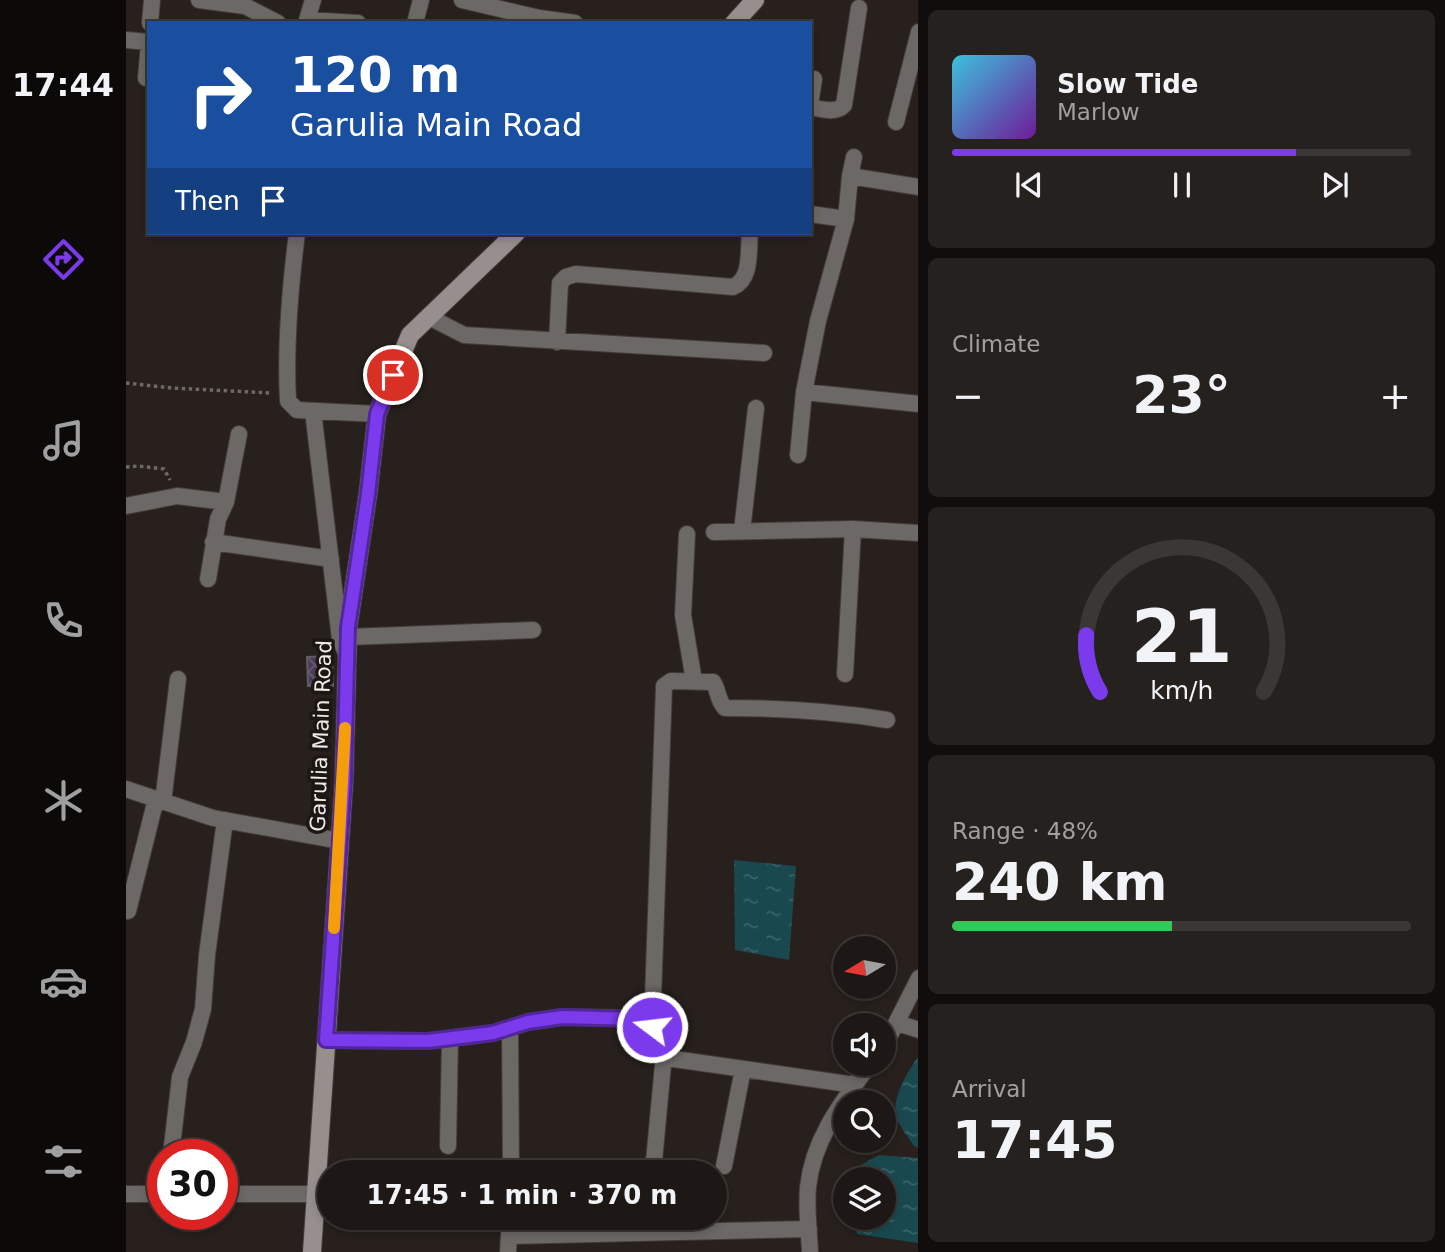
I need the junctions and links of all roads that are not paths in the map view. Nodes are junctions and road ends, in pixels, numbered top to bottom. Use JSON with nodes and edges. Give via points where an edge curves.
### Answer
{"nodes":[{"id":1,"x":152,"y":0,"type":"edge"},
{"id":2,"x":199,"y":0,"type":"edge"},
{"id":3,"x":313,"y":0,"type":"edge"},
{"id":4,"x":421,"y":0,"type":"edge"},
{"id":5,"x":462,"y":0,"type":"edge"},
{"id":6,"x":755,"y":0,"type":"edge"},
{"id":7,"x":859,"y":8,"type":"dead end"},
{"id":8,"x":150,"y":21,"type":"edge"},
{"id":9,"x":274,"y":21,"type":"edge"},
{"id":10,"x":306,"y":21,"type":"edge"},
{"id":11,"x":416,"y":21,"type":"edge"},
{"id":12,"x":560,"y":21,"type":"edge"},
{"id":13,"x":736,"y":21,"type":"edge"},
{"id":14,"x":918,"y":32,"type":"edge"},
{"id":15,"x":126,"y":40,"type":"edge"},
{"id":16,"x":147,"y":43,"type":"edge"},
{"id":17,"x":147,"y":66,"type":"edge"},
{"id":18,"x":146,"y":78,"type":"dead end"},
{"id":19,"x":814,"y":79,"type":"dead end"},
{"id":20,"x":812,"y":92,"type":"edge"},
{"id":21,"x":812,"y":106,"type":"edge"},
{"id":22,"x":896,"y":122,"type":"dead end"},
{"id":23,"x":854,"y":157,"type":"dead end"},
{"id":24,"x":849,"y":176,"type":"junction"},
{"id":25,"x":918,"y":187,"type":"edge"},
{"id":26,"x":812,"y":214,"type":"edge"},
{"id":27,"x":846,"y":219,"type":"junction"},
{"id":28,"x":297,"y":235,"type":"edge"},
{"id":29,"x":514,"y":235,"type":"edge"},
{"id":30,"x":750,"y":235,"type":"edge"},
{"id":31,"x":429,"y":317,"type":"junction"},
{"id":32,"x":557,"y":342,"type":"junction"},
{"id":33,"x":764,"y":353,"type":"dead end"},
{"id":34,"x":804,"y":392,"type":"junction"},
{"id":35,"x":918,"y":404,"type":"edge"},
{"id":36,"x":756,"y":408,"type":"dead end"},
{"id":37,"x":313,"y":411,"type":"junction"},
{"id":38,"x":377,"y":414,"type":"junction"},
{"id":39,"x":239,"y":434,"type":"dead end"},
{"id":40,"x":798,"y":455,"type":"dead end"},
{"id":41,"x":226,"y":502,"type":"junction"},
{"id":42,"x":126,"y":506,"type":"edge"},
{"id":43,"x":853,"y":529,"type":"junction"},
{"id":44,"x":742,"y":531,"type":"junction"},
{"id":45,"x":714,"y":532,"type":"dead end"},
{"id":46,"x":918,"y":533,"type":"edge"},
{"id":47,"x":687,"y":534,"type":"dead end"},
{"id":48,"x":213,"y":542,"type":"junction"},
{"id":49,"x":331,"y":559,"type":"junction"},
{"id":50,"x":208,"y":579,"type":"dead end"},
{"id":51,"x":533,"y":630,"type":"dead end"},
{"id":52,"x":348,"y":637,"type":"junction"},
{"id":53,"x":347,"y":656,"type":"junction"},
{"id":54,"x":845,"y":674,"type":"dead end"},
{"id":55,"x":178,"y":680,"type":"dead end"},
{"id":56,"x":694,"y":681,"type":"junction"},
{"id":57,"x":887,"y":720,"type":"dead end"},
{"id":58,"x":126,"y":789,"type":"edge"},
{"id":59,"x":159,"y":800,"type":"junction"},
{"id":60,"x":225,"y":820,"type":"junction"},
{"id":61,"x":340,"y":841,"type":"junction"},
{"id":62,"x":128,"y":911,"type":"dead end"},
{"id":63,"x":918,"y":978,"type":"edge"},
{"id":64,"x":897,"y":1023,"type":"joint"},
{"id":65,"x":652,"y":1027,"type":"junction"},
{"id":66,"x":510,"y":1028,"type":"junction"},
{"id":67,"x":918,"y":1030,"type":"edge"},
{"id":68,"x":450,"y":1038,"type":"junction"},
{"id":69,"x":326,"y":1040,"type":"junction"},
{"id":70,"x":664,"y":1054,"type":"junction"},
{"id":71,"x":743,"y":1069,"type":"junction"},
{"id":72,"x":861,"y":1076,"type":"edge"},
{"id":73,"x":855,"y":1085,"type":"junction"},
{"id":74,"x":173,"y":1139,"type":"edge"},
{"id":75,"x":448,"y":1146,"type":"dead end"},
{"id":76,"x":510,"y":1160,"type":"edge"},
{"id":77,"x":654,"y":1160,"type":"edge"},
{"id":78,"x":725,"y":1160,"type":"edge"},
{"id":79,"x":126,"y":1194,"type":"edge"},
{"id":80,"x":147,"y":1194,"type":"edge"},
{"id":81,"x":238,"y":1194,"type":"edge"},
{"id":82,"x":316,"y":1194,"type":"junction"},
{"id":83,"x":727,"y":1227,"type":"edge"},
{"id":84,"x":809,"y":1229,"type":"junction"},
{"id":85,"x":611,"y":1230,"type":"edge"},
{"id":86,"x":509,"y":1244,"type":"edge"},
{"id":87,"x":312,"y":1252,"type":"edge"},
{"id":88,"x":810,"y":1252,"type":"edge"}],
"edges":[{"from":1,"to":8,"type":"street"},
{"from":2,"to":9,"type":"street","via":[[245,6]]},
{"from":3,"to":10,"type":"street"},
{"from":4,"to":11,"type":"street"},
{"from":5,"to":12,"type":"street"},
{"from":6,"to":13,"type":"street"},
{"from":7,"to":21,"type":"street","via":[[844,105],[834,110]]},
{"from":14,"to":22,"type":"street"},
{"from":15,"to":16,"type":"street"},
{"from":17,"to":18,"type":"street"},
{"from":19,"to":20,"type":"street"},
{"from":23,"to":24,"type":"street"},
{"from":24,"to":25,"type":"street"},
{"from":24,"to":27,"type":"street"},
{"from":26,"to":27,"type":"street"},
{"from":27,"to":34,"type":"street"},
{"from":28,"to":37,"type":"street","via":[[288,394],[296,410]]},
{"from":29,"to":31,"type":"street","name":"Garulia Main Road"},
{"from":30,"to":32,"type":"street","via":[[746,275],[733,287],[576,274],[566,277],[560,283]]},
{"from":31,"to":32,"type":"street","via":[[464,335]]},
{"from":31,"to":38,"type":"street","name":"Garulia Main Road","via":[[410,335]]},
{"from":32,"to":33,"type":"street"},
{"from":34,"to":35,"type":"street"},
{"from":34,"to":40,"type":"street"},
{"from":36,"to":44,"type":"street"},
{"from":37,"to":38,"type":"street"},
{"from":37,"to":49,"type":"street"},
{"from":38,"to":52,"type":"street","name":"Garulia Main Road"},
{"from":39,"to":41,"type":"street"},
{"from":41,"to":42,"type":"street","via":[[177,496]]},
{"from":41,"to":48,"type":"street"},
{"from":43,"to":44,"type":"street"},
{"from":43,"to":46,"type":"street"},
{"from":43,"to":54,"type":"street"},
{"from":44,"to":45,"type":"street"},
{"from":47,"to":56,"type":"street","via":[[683,615]]},
{"from":48,"to":49,"type":"street"},
{"from":48,"to":50,"type":"street"},
{"from":49,"to":53,"type":"street","via":[[340,639]]},
{"from":51,"to":52,"type":"street"},
{"from":52,"to":53,"type":"street","name":"Garulia Main Road"},
{"from":53,"to":61,"type":"street","name":"Garulia Main Road"},
{"from":55,"to":59,"type":"street"},
{"from":56,"to":57,"type":"street","via":[[713,682],[725,708]]},
{"from":56,"to":65,"type":"street","via":[[671,681],[662,693]]},
{"from":58,"to":59,"type":"street"},
{"from":59,"to":60,"type":"street"},
{"from":59,"to":62,"type":"street"},
{"from":60,"to":61,"type":"street"},
{"from":60,"to":74,"type":"street","via":[[203,1009],[180,1077]]},
{"from":61,"to":69,"type":"street","name":"Garulia Main Road"},
{"from":63,"to":64,"type":"street"},
{"from":64,"to":67,"type":"street"},
{"from":65,"to":66,"type":"street","via":[[637,1019],[562,1017]]},
{"from":65,"to":70,"type":"street"},
{"from":66,"to":68,"type":"street"},
{"from":66,"to":76,"type":"street"},
{"from":68,"to":69,"type":"street"},
{"from":68,"to":75,"type":"street"},
{"from":69,"to":82,"type":"street","name":"Garulia Main Road"},
{"from":70,"to":71,"type":"street"},
{"from":70,"to":77,"type":"street"},
{"from":71,"to":73,"type":"street"},
{"from":71,"to":78,"type":"street"},
{"from":72,"to":73,"type":"street"},
{"from":73,"to":84,"type":"street","via":[[816,1148],[808,1189]]},
{"from":79,"to":80,"type":"street"},
{"from":81,"to":82,"type":"street"},
{"from":82,"to":87,"type":"street","name":"Garulia Main Road"},
{"from":83,"to":84,"type":"street"},
{"from":84,"to":88,"type":"street"},
{"from":85,"to":86,"type":"street"}]}
